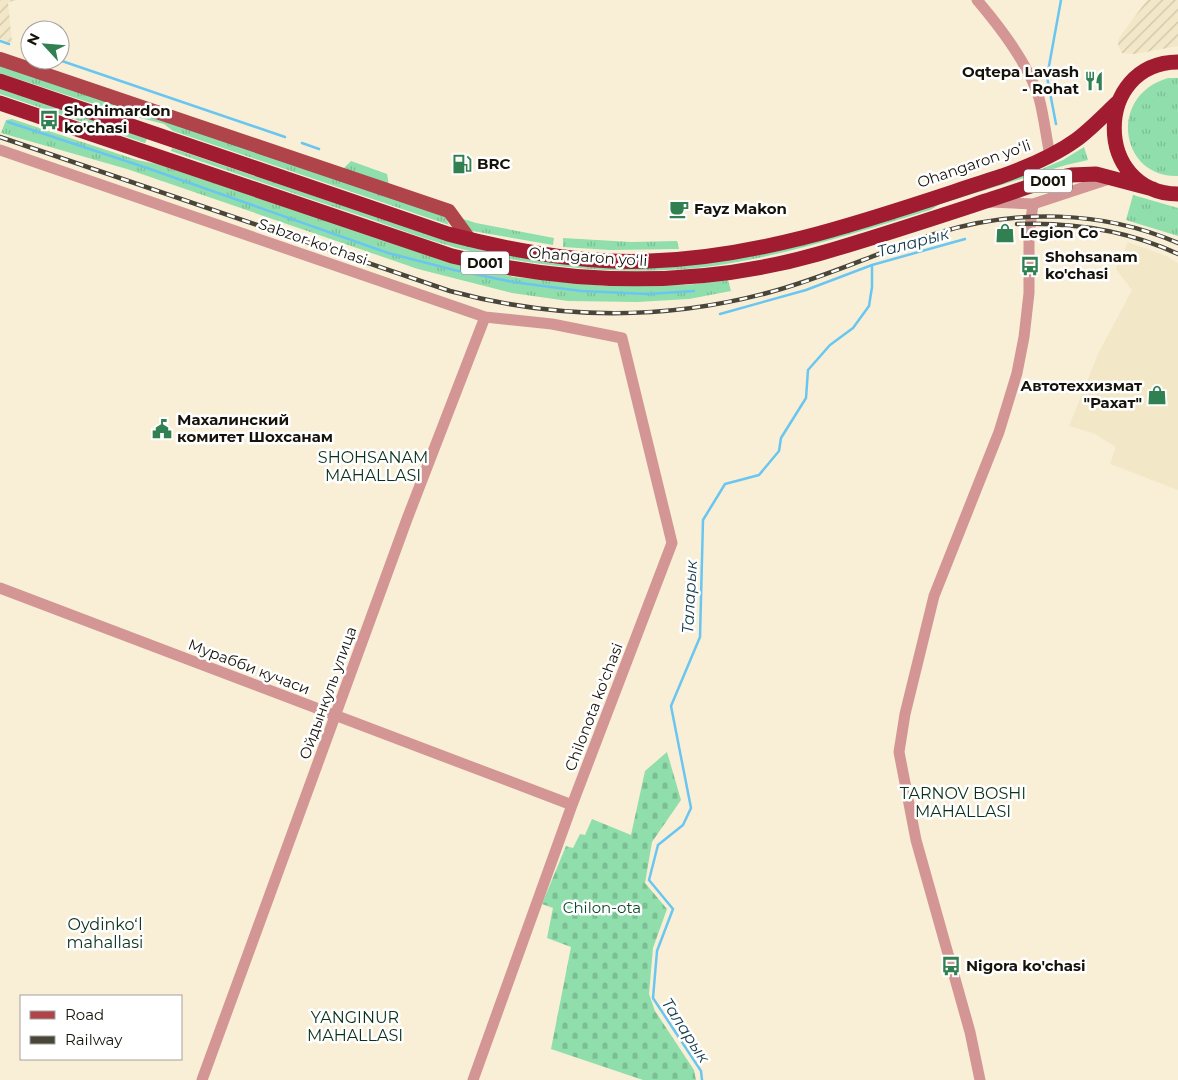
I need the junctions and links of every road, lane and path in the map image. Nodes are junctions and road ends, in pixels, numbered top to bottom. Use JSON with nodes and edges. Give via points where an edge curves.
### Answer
{"nodes":[{"id":1,"x":977,"y":0,"type":"edge"},
{"id":2,"x":0,"y":59,"type":"edge"},
{"id":3,"x":1178,"y":62,"type":"edge"},
{"id":4,"x":0,"y":81,"type":"edge"},
{"id":5,"x":1119,"y":101,"type":"junction"},
{"id":6,"x":0,"y":103,"type":"edge"},
{"id":7,"x":160,"y":136,"type":"junction"},
{"id":8,"x":0,"y":150,"type":"edge"},
{"id":9,"x":153,"y":155,"type":"junction"},
{"id":10,"x":1050,"y":155,"type":"junction"},
{"id":11,"x":1112,"y":178,"type":"junction"},
{"id":12,"x":1152,"y":189,"type":"junction"},
{"id":13,"x":1176,"y":195,"type":"edge"},
{"id":14,"x":985,"y":202,"type":"junction"},
{"id":15,"x":1033,"y":204,"type":"junction"},
{"id":16,"x":470,"y":240,"type":"junction"},
{"id":17,"x":485,"y":317,"type":"junction"},
{"id":18,"x":622,"y":338,"type":"joint"},
{"id":19,"x":0,"y":588,"type":"edge"},
{"id":20,"x":336,"y":716,"type":"junction"},
{"id":21,"x":572,"y":805,"type":"junction"},
{"id":22,"x":202,"y":1080,"type":"edge"},
{"id":23,"x":472,"y":1080,"type":"edge"},
{"id":24,"x":980,"y":1080,"type":"edge"}],
"edges":[{"from":1,"to":10,"type":"street","via":[[998,26],[1032,82],[1040,104]]},
{"from":2,"to":16,"type":"main road","via":[[449,211]]},
{"from":3,"to":5,"type":"highway","number":"D001","via":[[1158,65],[1144,72],[1129,84]]},
{"from":4,"to":7,"type":"highway","name":"Ohangaron yoʻli","number":"D001"},
{"from":5,"to":10,"type":"highway","name":"Ohangaron yoʻli","number":"D001","via":[[1076,140]]},
{"from":5,"to":12,"type":"highway","number":"D001","via":[[1113,128],[1119,156],[1136,179]]},
{"from":6,"to":9,"type":"highway","name":"Ohangaron yoʻli","number":"D001"},
{"from":7,"to":9,"type":"highway"},
{"from":7,"to":16,"type":"highway","name":"Ohangaron yoʻli","number":"D001"},
{"from":8,"to":17,"type":"street","name":"Sabzor ko'chasi"},
{"from":9,"to":14,"type":"highway","name":"Ohangaron yoʻli","number":"D001","via":[[452,256],[512,268],[600,278],[651,279],[735,272],[819,254]]},
{"from":10,"to":16,"type":"highway","name":"Ohangaron yoʻli","number":"D001","via":[[1002,176],[826,231],[771,246],[716,255],[648,261],[600,260],[530,252]]},
{"from":11,"to":12,"type":"highway","name":"Ohangaron yoʻli","number":"D001"},
{"from":11,"to":14,"type":"highway","name":"Ohangaron yoʻli","number":"D001","via":[[1091,173],[1071,174]]},
{"from":11,"to":15,"type":"street"},
{"from":12,"to":13,"type":"highway","number":"D001"},
{"from":14,"to":15,"type":"street"},
{"from":15,"to":24,"type":"street","via":[[1029,235],[1029,292],[1017,373],[999,432],[934,596],[899,752],[916,840],[970,1032]]},
{"from":17,"to":18,"type":"street","name":"Sabzor ko'chasi","via":[[552,324]]},
{"from":17,"to":20,"type":"street","name":"Ойдынкуль улица"},
{"from":18,"to":21,"type":"street","name":"Chilonota ko'chasi","via":[[672,543]]},
{"from":19,"to":20,"type":"street","name":"Мурабби кучаси"},
{"from":20,"to":21,"type":"street","name":"Мурабби кучаси"},
{"from":20,"to":22,"type":"street","name":"Ойдынкуль улица"},
{"from":21,"to":23,"type":"street","name":"Chilonota ko'chasi"}]}
